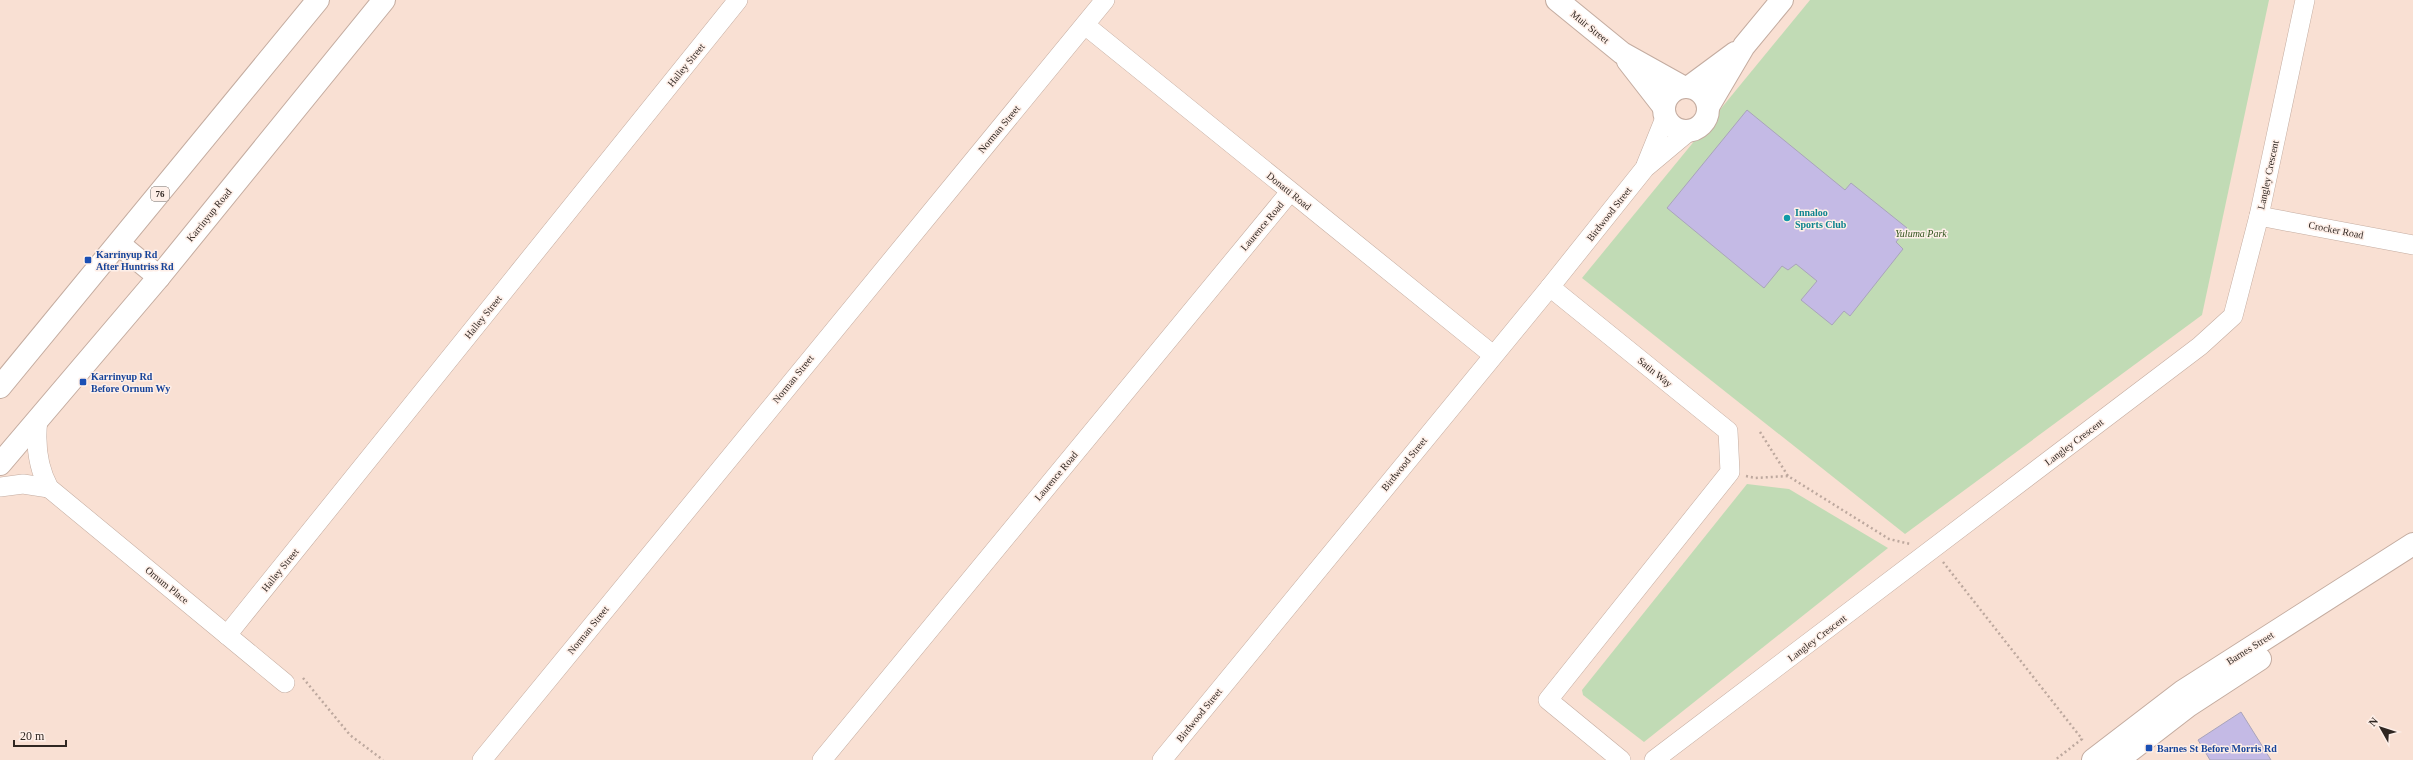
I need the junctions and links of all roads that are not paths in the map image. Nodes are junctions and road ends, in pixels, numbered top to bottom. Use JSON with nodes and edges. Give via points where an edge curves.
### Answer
{"nodes":[{"id":1,"x":318,"y":0,"type":"edge"},
{"id":2,"x":384,"y":0,"type":"edge"},
{"id":3,"x":738,"y":0,"type":"edge"},
{"id":4,"x":1105,"y":0,"type":"edge"},
{"id":5,"x":1557,"y":0,"type":"edge"},
{"id":6,"x":1782,"y":0,"type":"edge"},
{"id":7,"x":2306,"y":0,"type":"edge"},
{"id":8,"x":1085,"y":25,"type":"junction"},
{"id":9,"x":1744,"y":46,"type":"junction"},
{"id":10,"x":1622,"y":53,"type":"junction"},
{"id":11,"x":1686,"y":87,"type":"junction"},
{"id":12,"x":1708,"y":107,"type":"junction"},
{"id":13,"x":1664,"y":112,"type":"junction"},
{"id":14,"x":1688,"y":132,"type":"junction"},
{"id":15,"x":1645,"y":168,"type":"junction"},
{"id":16,"x":1290,"y":192,"type":"junction"},
{"id":17,"x":2259,"y":216,"type":"junction"},
{"id":18,"x":119,"y":244,"type":"junction"},
{"id":19,"x":2413,"y":245,"type":"edge"},
{"id":20,"x":159,"y":277,"type":"junction"},
{"id":21,"x":1550,"y":287,"type":"junction"},
{"id":22,"x":1493,"y":355,"type":"junction"},
{"id":23,"x":0,"y":387,"type":"edge"},
{"id":24,"x":38,"y":419,"type":"junction"},
{"id":25,"x":0,"y":464,"type":"edge"},
{"id":26,"x":0,"y":486,"type":"edge"},
{"id":27,"x":49,"y":488,"type":"junction"},
{"id":28,"x":2413,"y":544,"type":"edge"},
{"id":29,"x":2413,"y":559,"type":"edge"},
{"id":30,"x":227,"y":635,"type":"junction"},
{"id":31,"x":285,"y":682,"type":"road end"},
{"id":32,"x":482,"y":760,"type":"edge"},
{"id":33,"x":822,"y":760,"type":"edge"},
{"id":34,"x":1162,"y":760,"type":"edge"},
{"id":35,"x":1621,"y":760,"type":"edge"},
{"id":36,"x":1654,"y":760,"type":"edge"},
{"id":37,"x":2092,"y":760,"type":"edge"},
{"id":38,"x":2118,"y":760,"type":"edge"}],
"edges":[{"from":1,"to":18,"type":"main road","number":"76"},
{"from":2,"to":20,"type":"main road","name":"Karrinyup Road"},
{"from":3,"to":30,"type":"street","name":"Halley Street"},
{"from":4,"to":8,"type":"street","name":"Norman Street"},
{"from":5,"to":10,"type":"main road","name":"Muir Street"},
{"from":6,"to":9,"type":"main road"},
{"from":7,"to":17,"type":"street","name":"Langley Crescent"},
{"from":8,"to":16,"type":"street","name":"Donatti Road"},
{"from":8,"to":32,"type":"street","name":"Norman Street"},
{"from":9,"to":11,"type":"main road"},
{"from":9,"to":12,"type":"main road"},
{"from":10,"to":11,"type":"main road","name":"Muir Street"},
{"from":10,"to":13,"type":"main road","name":"Muir Street"},
{"from":11,"to":12,"type":"main road","via":[[1700,92]]},
{"from":11,"to":13,"type":"main road","via":[[1668,95]]},
{"from":12,"to":14,"type":"main road","via":[[1703,124]]},
{"from":13,"to":14,"type":"main road","via":[[1671,127]]},
{"from":13,"to":15,"type":"street","name":"Birdwood Street"},
{"from":14,"to":15,"type":"street","name":"Birdwood Street"},
{"from":15,"to":21,"type":"street","name":"Birdwood Street"},
{"from":16,"to":22,"type":"street","name":"Donatti Road"},
{"from":16,"to":33,"type":"street","name":"Laurence Road"},
{"from":17,"to":19,"type":"street","name":"Crocker Road"},
{"from":17,"to":36,"type":"street","name":"Langley Crescent","via":[[2233,316],[2200,346]]},
{"from":18,"to":20,"type":"main road"},
{"from":18,"to":23,"type":"main road","number":"76"},
{"from":20,"to":24,"type":"main road","name":"Karrinyup Road"},
{"from":21,"to":22,"type":"street","name":"Birdwood Street"},
{"from":21,"to":35,"type":"street","name":"Satin Way","via":[[1728,431],[1730,472],[1548,700]]},
{"from":22,"to":34,"type":"street","name":"Birdwood Street"},
{"from":24,"to":25,"type":"main road","name":"Karrinyup Road"},
{"from":24,"to":27,"type":"street","name":"Ornum Place","via":[[36,439],[39,461]]},
{"from":26,"to":27,"type":"street","via":[[24,484]]},
{"from":27,"to":30,"type":"street","name":"Ornum Place"},
{"from":28,"to":37,"type":"main road","name":"Barnes Street","via":[[2182,691]]},
{"from":29,"to":38,"type":"main road","name":"Barnes Street","via":[[2188,706]]},
{"from":30,"to":31,"type":"street","name":"Ornum Place"}]}
